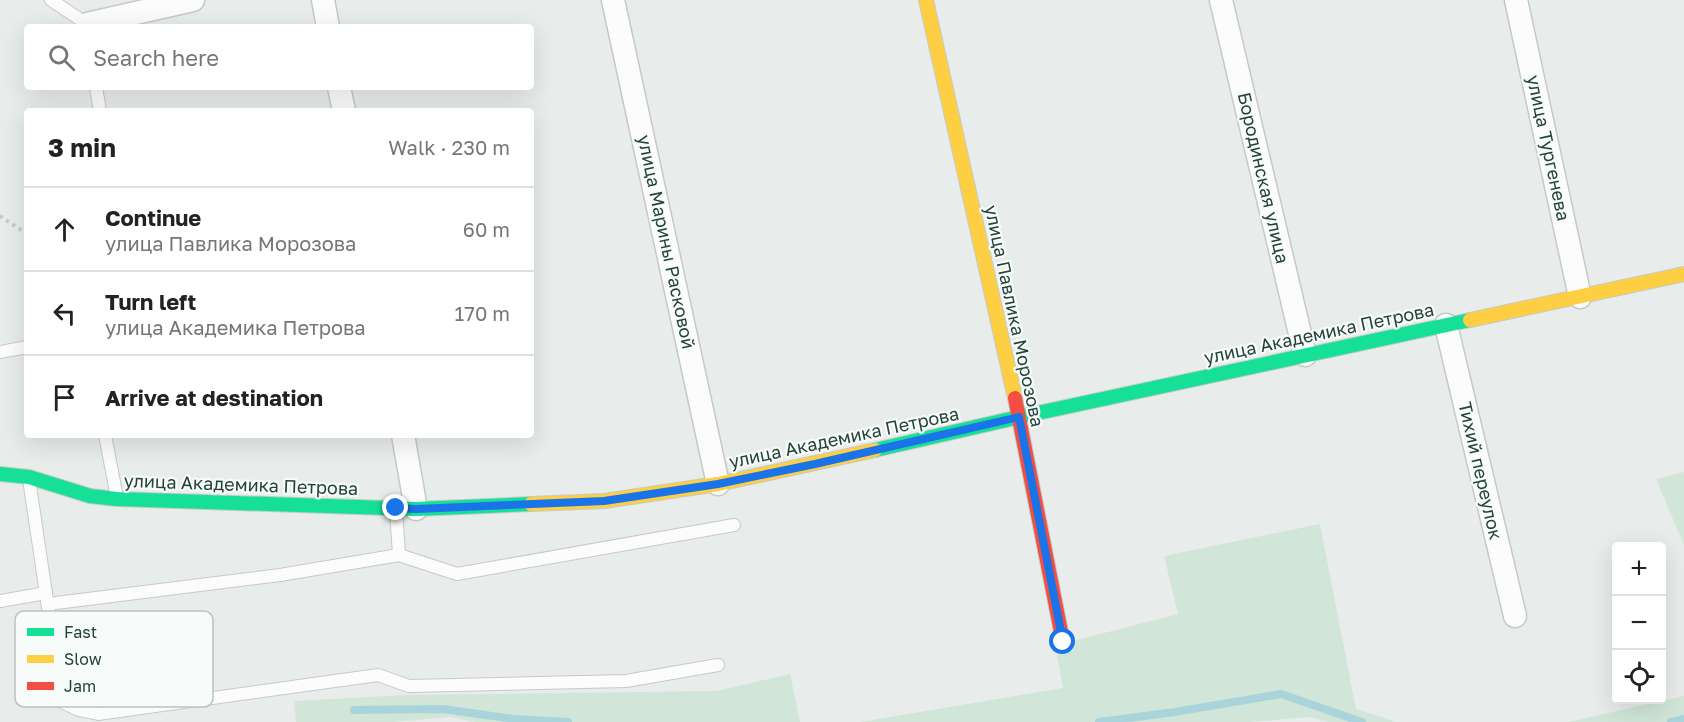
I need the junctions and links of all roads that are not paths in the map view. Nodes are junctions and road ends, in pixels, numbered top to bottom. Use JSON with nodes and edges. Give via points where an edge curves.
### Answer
{"nodes":[{"id":1,"x":51,"y":0,"type":"edge"},
{"id":2,"x":193,"y":0,"type":"edge"},
{"id":3,"x":323,"y":0,"type":"edge"},
{"id":4,"x":613,"y":0,"type":"edge"},
{"id":5,"x":926,"y":0,"type":"edge"},
{"id":6,"x":1221,"y":0,"type":"edge"},
{"id":7,"x":1516,"y":0,"type":"edge"},
{"id":8,"x":86,"y":24,"type":"edge"},
{"id":9,"x":91,"y":24,"type":"edge"},
{"id":10,"x":327,"y":24,"type":"edge"},
{"id":11,"x":96,"y":90,"type":"edge"},
{"id":12,"x":340,"y":90,"type":"edge"},
{"id":13,"x":100,"y":108,"type":"edge"},
{"id":14,"x":343,"y":108,"type":"edge"},
{"id":15,"x":1684,"y":274,"type":"edge"},
{"id":16,"x":1580,"y":297,"type":"junction"},
{"id":17,"x":1446,"y":325,"type":"junction"},
{"id":18,"x":24,"y":348,"type":"edge"},
{"id":19,"x":0,"y":352,"type":"edge"},
{"id":20,"x":1305,"y":356,"type":"junction"},
{"id":21,"x":1019,"y":417,"type":"junction"},
{"id":22,"x":106,"y":438,"type":"edge"},
{"id":23,"x":403,"y":438,"type":"edge"},
{"id":24,"x":0,"y":474,"type":"edge"},
{"id":25,"x":29,"y":477,"type":"junction"},
{"id":26,"x":718,"y":484,"type":"junction"},
{"id":27,"x":117,"y":499,"type":"junction"},
{"id":28,"x":406,"y":509,"type":"junction"},
{"id":29,"x":734,"y":525,"type":"dead end"},
{"id":30,"x":399,"y":555,"type":"junction"},
{"id":31,"x":47,"y":598,"type":"junction"},
{"id":32,"x":0,"y":601,"type":"edge"},
{"id":33,"x":49,"y":611,"type":"edge"},
{"id":34,"x":1515,"y":616,"type":"dead end"},
{"id":35,"x":1063,"y":642,"type":"dead end"},
{"id":36,"x":718,"y":665,"type":"dead end"},
{"id":37,"x":213,"y":698,"type":"edge"},
{"id":38,"x":73,"y":707,"type":"edge"},
{"id":39,"x":148,"y":707,"type":"edge"}],
"edges":[{"from":1,"to":8,"type":"lane"},
{"from":2,"to":9,"type":"street"},
{"from":3,"to":10,"type":"street"},
{"from":4,"to":26,"type":"street","name":"улица Марины Расковой"},
{"from":5,"to":21,"type":"street","name":"улица Павлика Морозова"},
{"from":6,"to":20,"type":"street","name":"Бородинская улица"},
{"from":7,"to":16,"type":"street","name":"улица Тургенева"},
{"from":11,"to":13,"type":"lane"},
{"from":12,"to":14,"type":"street"},
{"from":15,"to":16,"type":"street","name":"улица Академика Петрова"},
{"from":16,"to":17,"type":"street","name":"улица Академика Петрова"},
{"from":17,"to":20,"type":"street","name":"улица Академика Петрова"},
{"from":17,"to":34,"type":"street","name":"Тихий переулок"},
{"from":18,"to":19,"type":"lane"},
{"from":20,"to":21,"type":"street","name":"улица Академика Петрова"},
{"from":21,"to":26,"type":"street","name":"улица Академика Петрова"},
{"from":21,"to":35,"type":"street","name":"улица Павлика Морозова"},
{"from":22,"to":27,"type":"lane"},
{"from":23,"to":28,"type":"street"},
{"from":24,"to":25,"type":"street","name":"улица Академика Петрова"},
{"from":25,"to":27,"type":"street","name":"улица Академика Петрова","via":[[90,496]]},
{"from":25,"to":31,"type":"lane"},
{"from":26,"to":28,"type":"street","name":"улица Академика Петрова","via":[[604,501]]},
{"from":27,"to":28,"type":"street","name":"улица Академика Петрова"},
{"from":28,"to":30,"type":"lane"},
{"from":29,"to":30,"type":"lane","via":[[458,574]]},
{"from":30,"to":31,"type":"lane","via":[[280,576]]},
{"from":31,"to":32,"type":"lane"},
{"from":31,"to":33,"type":"lane"},
{"from":36,"to":37,"type":"lane","via":[[626,681],[409,686],[378,675]]},
{"from":38,"to":39,"type":"lane","via":[[98,714]]}]}
